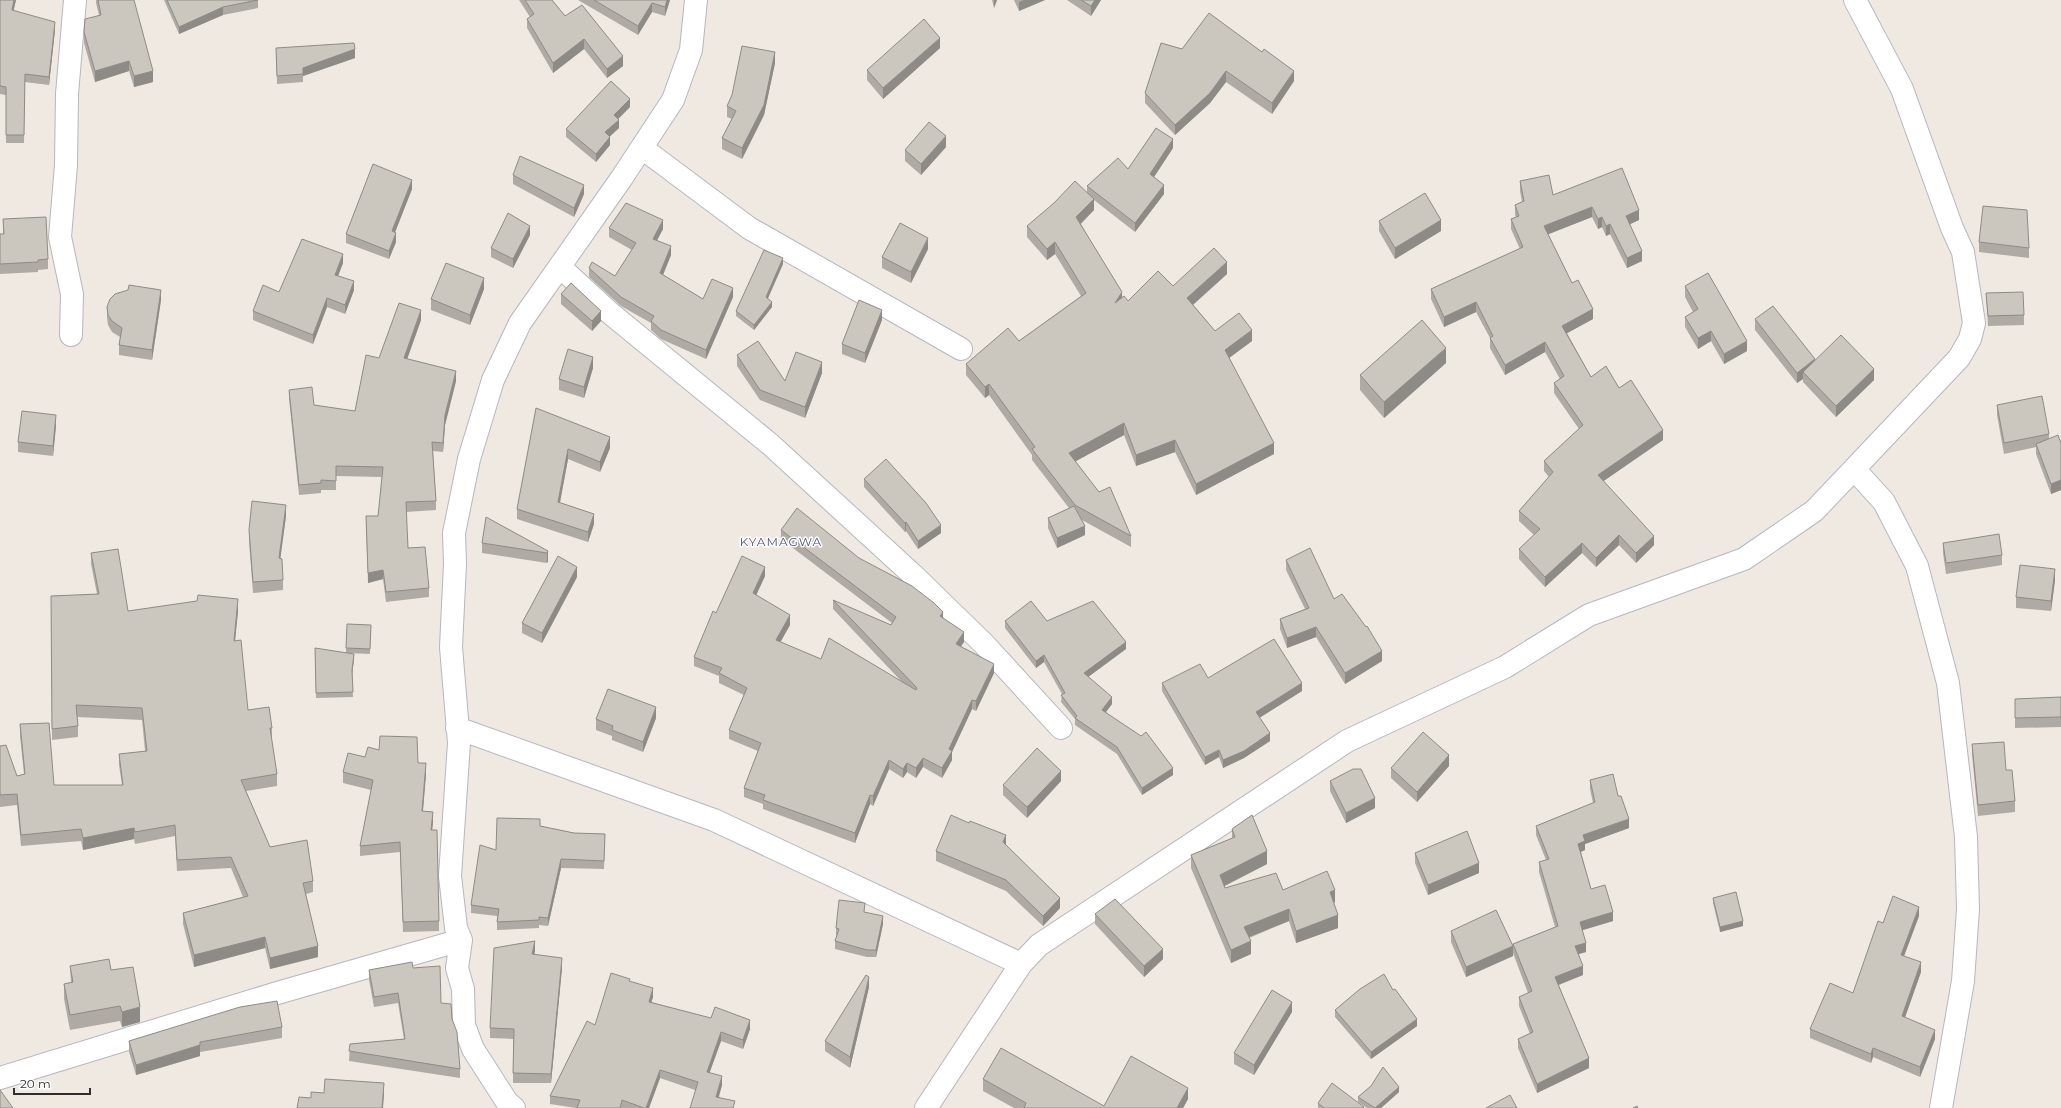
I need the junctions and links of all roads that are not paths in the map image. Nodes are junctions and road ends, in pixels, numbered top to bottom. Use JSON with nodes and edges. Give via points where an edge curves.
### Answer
{"nodes":[{"id":1,"x":75,"y":0,"type":"edge"},
{"id":2,"x":696,"y":0,"type":"edge"},
{"id":3,"x":1855,"y":0,"type":"edge"},
{"id":4,"x":642,"y":148,"type":"junction"},
{"id":5,"x":560,"y":267,"type":"junction"},
{"id":6,"x":71,"y":335,"type":"dead end"},
{"id":7,"x":962,"y":349,"type":"dead end"},
{"id":8,"x":1854,"y":469,"type":"junction"},
{"id":9,"x":457,"y":728,"type":"junction"},
{"id":10,"x":1060,"y":728,"type":"dead end"},
{"id":11,"x":461,"y":940,"type":"junction"},
{"id":12,"x":1021,"y":964,"type":"junction"},
{"id":13,"x":0,"y":1078,"type":"edge"},
{"id":14,"x":514,"y":1108,"type":"edge"},
{"id":15,"x":926,"y":1108,"type":"edge"},
{"id":16,"x":1941,"y":1108,"type":"edge"}],
"edges":[{"from":1,"to":6,"type":"street","via":[[67,94],[66,165],[60,237],[72,294]]},
{"from":2,"to":4,"type":"street","via":[[691,50],[673,100]]},
{"from":3,"to":8,"type":"street","via":[[1902,89],[1952,228],[1964,252],[1974,323],[1970,339],[1959,358]]},
{"from":4,"to":5,"type":"street"},
{"from":4,"to":7,"type":"street","via":[[749,228]]},
{"from":5,"to":9,"type":"street","via":[[520,323],[493,380],[469,458],[454,532],[455,564],[450,647]]},
{"from":5,"to":10,"type":"street","via":[[610,313],[771,445],[895,558],[984,644]]},
{"from":8,"to":12,"type":"street","via":[[1814,511],[1744,559],[1589,615],[1505,666],[1347,741],[1039,945]]},
{"from":8,"to":16,"type":"street","via":[[1884,502],[1916,566],[1948,683],[1966,838],[1968,909],[1963,981]]},
{"from":9,"to":11,"type":"street","via":[[459,743],[450,876],[456,928]]},
{"from":9,"to":12,"type":"street","via":[[714,820]]},
{"from":11,"to":13,"type":"street","via":[[266,996]]},
{"from":11,"to":14,"type":"street","via":[[458,968],[463,989],[464,1024],[473,1049],[507,1102]]},
{"from":12,"to":15,"type":"street"}]}
